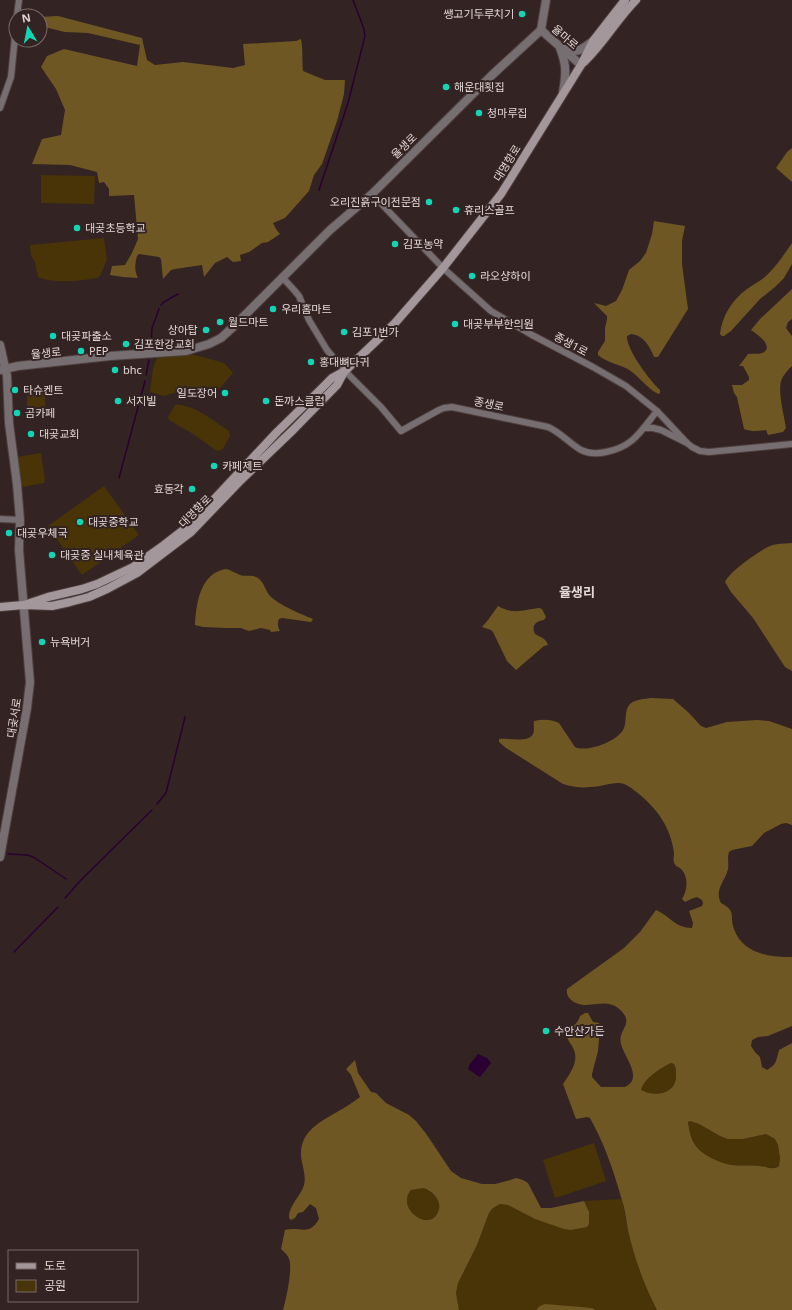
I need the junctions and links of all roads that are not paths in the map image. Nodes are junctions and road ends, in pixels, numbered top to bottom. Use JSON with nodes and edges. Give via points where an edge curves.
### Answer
{"nodes":[{"id":1,"x":546,"y":0,"type":"edge"},
{"id":2,"x":625,"y":0,"type":"edge"},
{"id":3,"x":636,"y":0,"type":"edge"},
{"id":4,"x":541,"y":30,"type":"junction"},
{"id":5,"x":593,"y":41,"type":"junction"},
{"id":6,"x":560,"y":47,"type":"junction"},
{"id":7,"x":14,"y":48,"type":"edge"},
{"id":8,"x":581,"y":65,"type":"junction"},
{"id":9,"x":563,"y":92,"type":"junction"},
{"id":10,"x":0,"y":108,"type":"edge"},
{"id":11,"x":372,"y":194,"type":"junction"},
{"id":12,"x":443,"y":268,"type":"junction"},
{"id":13,"x":282,"y":278,"type":"junction"},
{"id":14,"x":0,"y":346,"type":"edge"},
{"id":15,"x":3,"y":369,"type":"edge"},
{"id":16,"x":345,"y":371,"type":"junction"},
{"id":17,"x":657,"y":410,"type":"junction"},
{"id":18,"x":644,"y":428,"type":"junction"},
{"id":19,"x":686,"y":443,"type":"junction"},
{"id":20,"x":792,"y":444,"type":"edge"},
{"id":21,"x":0,"y":519,"type":"edge"},
{"id":22,"x":20,"y":520,"type":"junction"},
{"id":23,"x":24,"y":605,"type":"junction"},
{"id":24,"x":0,"y":607,"type":"edge"},
{"id":25,"x":0,"y":857,"type":"edge"}],
"edges":[{"from":1,"to":4,"type":"street","name":"율마로"},
{"from":2,"to":5,"type":"main road","name":"대명항로"},
{"from":3,"to":8,"type":"main road","name":"대명항로"},
{"from":4,"to":6,"type":"street","name":"율마로"},
{"from":4,"to":11,"type":"street","name":"율생로"},
{"from":5,"to":6,"type":"street","via":[[575,52]]},
{"from":5,"to":8,"type":"main road","name":"대명항로"},
{"from":6,"to":8,"type":"street","name":"율마로"},
{"from":6,"to":9,"type":"street","via":[[566,63]]},
{"from":7,"to":10,"type":"street","via":[[11,77]]},
{"from":8,"to":9,"type":"main road","name":"대명항로"},
{"from":9,"to":12,"type":"main road","name":"대명항로","via":[[501,194]]},
{"from":11,"to":12,"type":"street"},
{"from":11,"to":13,"type":"street","name":"율생로","via":[[330,230]]},
{"from":12,"to":16,"type":"main road","name":"대명항로","via":[[395,323]]},
{"from":12,"to":17,"type":"street","name":"종생1로","via":[[497,315],[626,386]]},
{"from":13,"to":15,"type":"street","name":"율생로","via":[[221,338],[203,346],[186,351],[110,356]]},
{"from":13,"to":16,"type":"street","via":[[294,290],[321,341]]},
{"from":14,"to":15,"type":"street","name":"대곶서로"},
{"from":15,"to":22,"type":"street","name":"대곶서로","via":[[7,378],[9,423]]},
{"from":16,"to":18,"type":"street","name":"종생로","via":[[401,431],[444,408],[452,407],[548,427],[581,450],[600,453],[626,446]]},
{"from":16,"to":23,"type":"main road","name":"대명항로","via":[[337,385],[191,532],[154,561],[118,585],[89,596],[52,606]]},
{"from":17,"to":18,"type":"street","name":"종생로"},
{"from":17,"to":19,"type":"street","name":"종생1로"},
{"from":18,"to":19,"type":"street","via":[[661,430]]},
{"from":19,"to":20,"type":"street","via":[[700,451],[709,452]]},
{"from":21,"to":22,"type":"street"},
{"from":22,"to":23,"type":"street","name":"대곶서로","via":[[19,550]]},
{"from":23,"to":24,"type":"main road","name":"대명항로"},
{"from":23,"to":25,"type":"street","name":"대곶서로","via":[[29,693]]}]}
